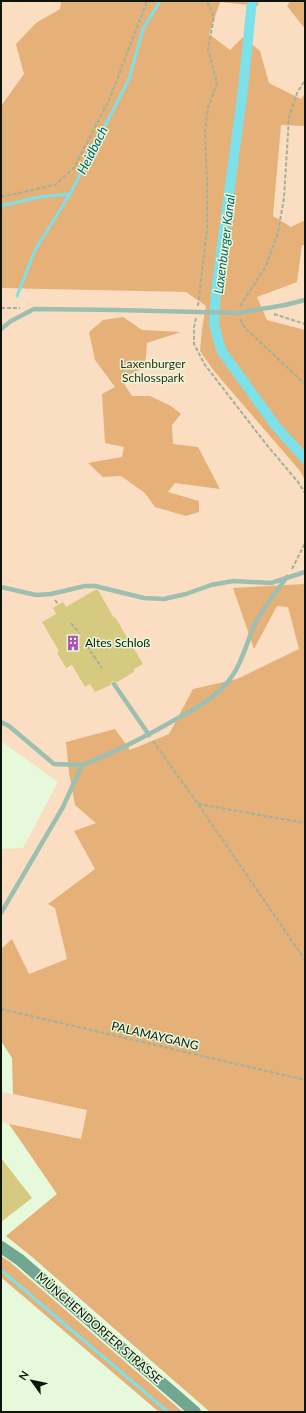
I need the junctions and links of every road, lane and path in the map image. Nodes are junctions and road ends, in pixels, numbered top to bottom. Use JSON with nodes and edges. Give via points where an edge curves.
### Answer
{"nodes":[{"id":1,"x":147,"y":1,"type":"edge"},
{"id":2,"x":207,"y":1,"type":"edge"},
{"id":3,"x":305,"y":80,"type":"edge"},
{"id":4,"x":1,"y":197,"type":"edge"},
{"id":5,"x":305,"y":300,"type":"edge"},
{"id":6,"x":1,"y":308,"type":"edge"},
{"id":7,"x":34,"y":309,"type":"junction"},
{"id":8,"x":263,"y":309,"type":"junction"},
{"id":9,"x":197,"y":313,"type":"junction"},
{"id":10,"x":237,"y":313,"type":"junction"},
{"id":11,"x":305,"y":324,"type":"edge"},
{"id":12,"x":1,"y":328,"type":"edge"},
{"id":13,"x":305,"y":384,"type":"edge"},
{"id":14,"x":305,"y":494,"type":"edge"},
{"id":15,"x":305,"y":543,"type":"edge"},
{"id":16,"x":305,"y":572,"type":"edge"},
{"id":17,"x":287,"y":578,"type":"junction"},
{"id":18,"x":1,"y":587,"type":"edge"},
{"id":19,"x":71,"y":623,"type":"dead end"},
{"id":20,"x":78,"y":633,"type":"dead end"},
{"id":21,"x":87,"y":646,"type":"dead end"},
{"id":22,"x":102,"y":668,"type":"dead end"},
{"id":23,"x":114,"y":684,"type":"dead end"},
{"id":24,"x":1,"y":722,"type":"edge"},
{"id":25,"x":149,"y":735,"type":"junction"},
{"id":26,"x":82,"y":765,"type":"junction"},
{"id":27,"x":198,"y":804,"type":"junction"},
{"id":28,"x":305,"y":823,"type":"edge"},
{"id":29,"x":1,"y":913,"type":"edge"},
{"id":30,"x":305,"y":960,"type":"edge"},
{"id":31,"x":1,"y":1008,"type":"edge"},
{"id":32,"x":305,"y":1080,"type":"edge"},
{"id":33,"x":1,"y":1247,"type":"edge"},
{"id":34,"x":195,"y":1412,"type":"edge"}],
"edges":[{"from":1,"to":4,"type":"path","via":[[110,98],[74,168],[55,185]]},
{"from":2,"to":9,"type":"path","via":[[214,17],[208,49],[217,83],[208,108],[205,131],[206,229]]},
{"from":3,"to":10,"type":"path","via":[[297,93],[289,117],[284,198],[278,232],[266,266]]},
{"from":5,"to":8,"type":"lane"},
{"from":6,"to":7,"type":"path"},
{"from":7,"to":9,"type":"lane"},
{"from":7,"to":12,"type":"lane"},
{"from":8,"to":10,"type":"lane"},
{"from":8,"to":11,"type":"path"},
{"from":9,"to":10,"type":"lane"},
{"from":9,"to":14,"type":"path","via":[[194,344],[205,365]]},
{"from":10,"to":13,"type":"path","via":[[245,328]]},
{"from":15,"to":17,"type":"path"},
{"from":16,"to":17,"type":"lane"},
{"from":17,"to":18,"type":"lane","via":[[271,583],[233,581],[164,599],[144,598],[95,586],[36,595]]},
{"from":17,"to":25,"type":"lane","via":[[254,627],[241,660],[225,685],[199,706]]},
{"from":19,"to":20,"type":"path"},
{"from":21,"to":22,"type":"path"},
{"from":23,"to":25,"type":"lane"},
{"from":24,"to":26,"type":"lane","via":[[54,764]]},
{"from":25,"to":26,"type":"lane"},
{"from":25,"to":27,"type":"path"},
{"from":26,"to":29,"type":"lane","via":[[63,806]]},
{"from":27,"to":28,"type":"path"},
{"from":27,"to":30,"type":"path"},
{"from":31,"to":32,"type":"path","name":"PALAMAYGANG"},
{"from":33,"to":34,"type":"main road","name":"MÜNCHENDORFER STRASSE","via":[[20,1260]]}]}
